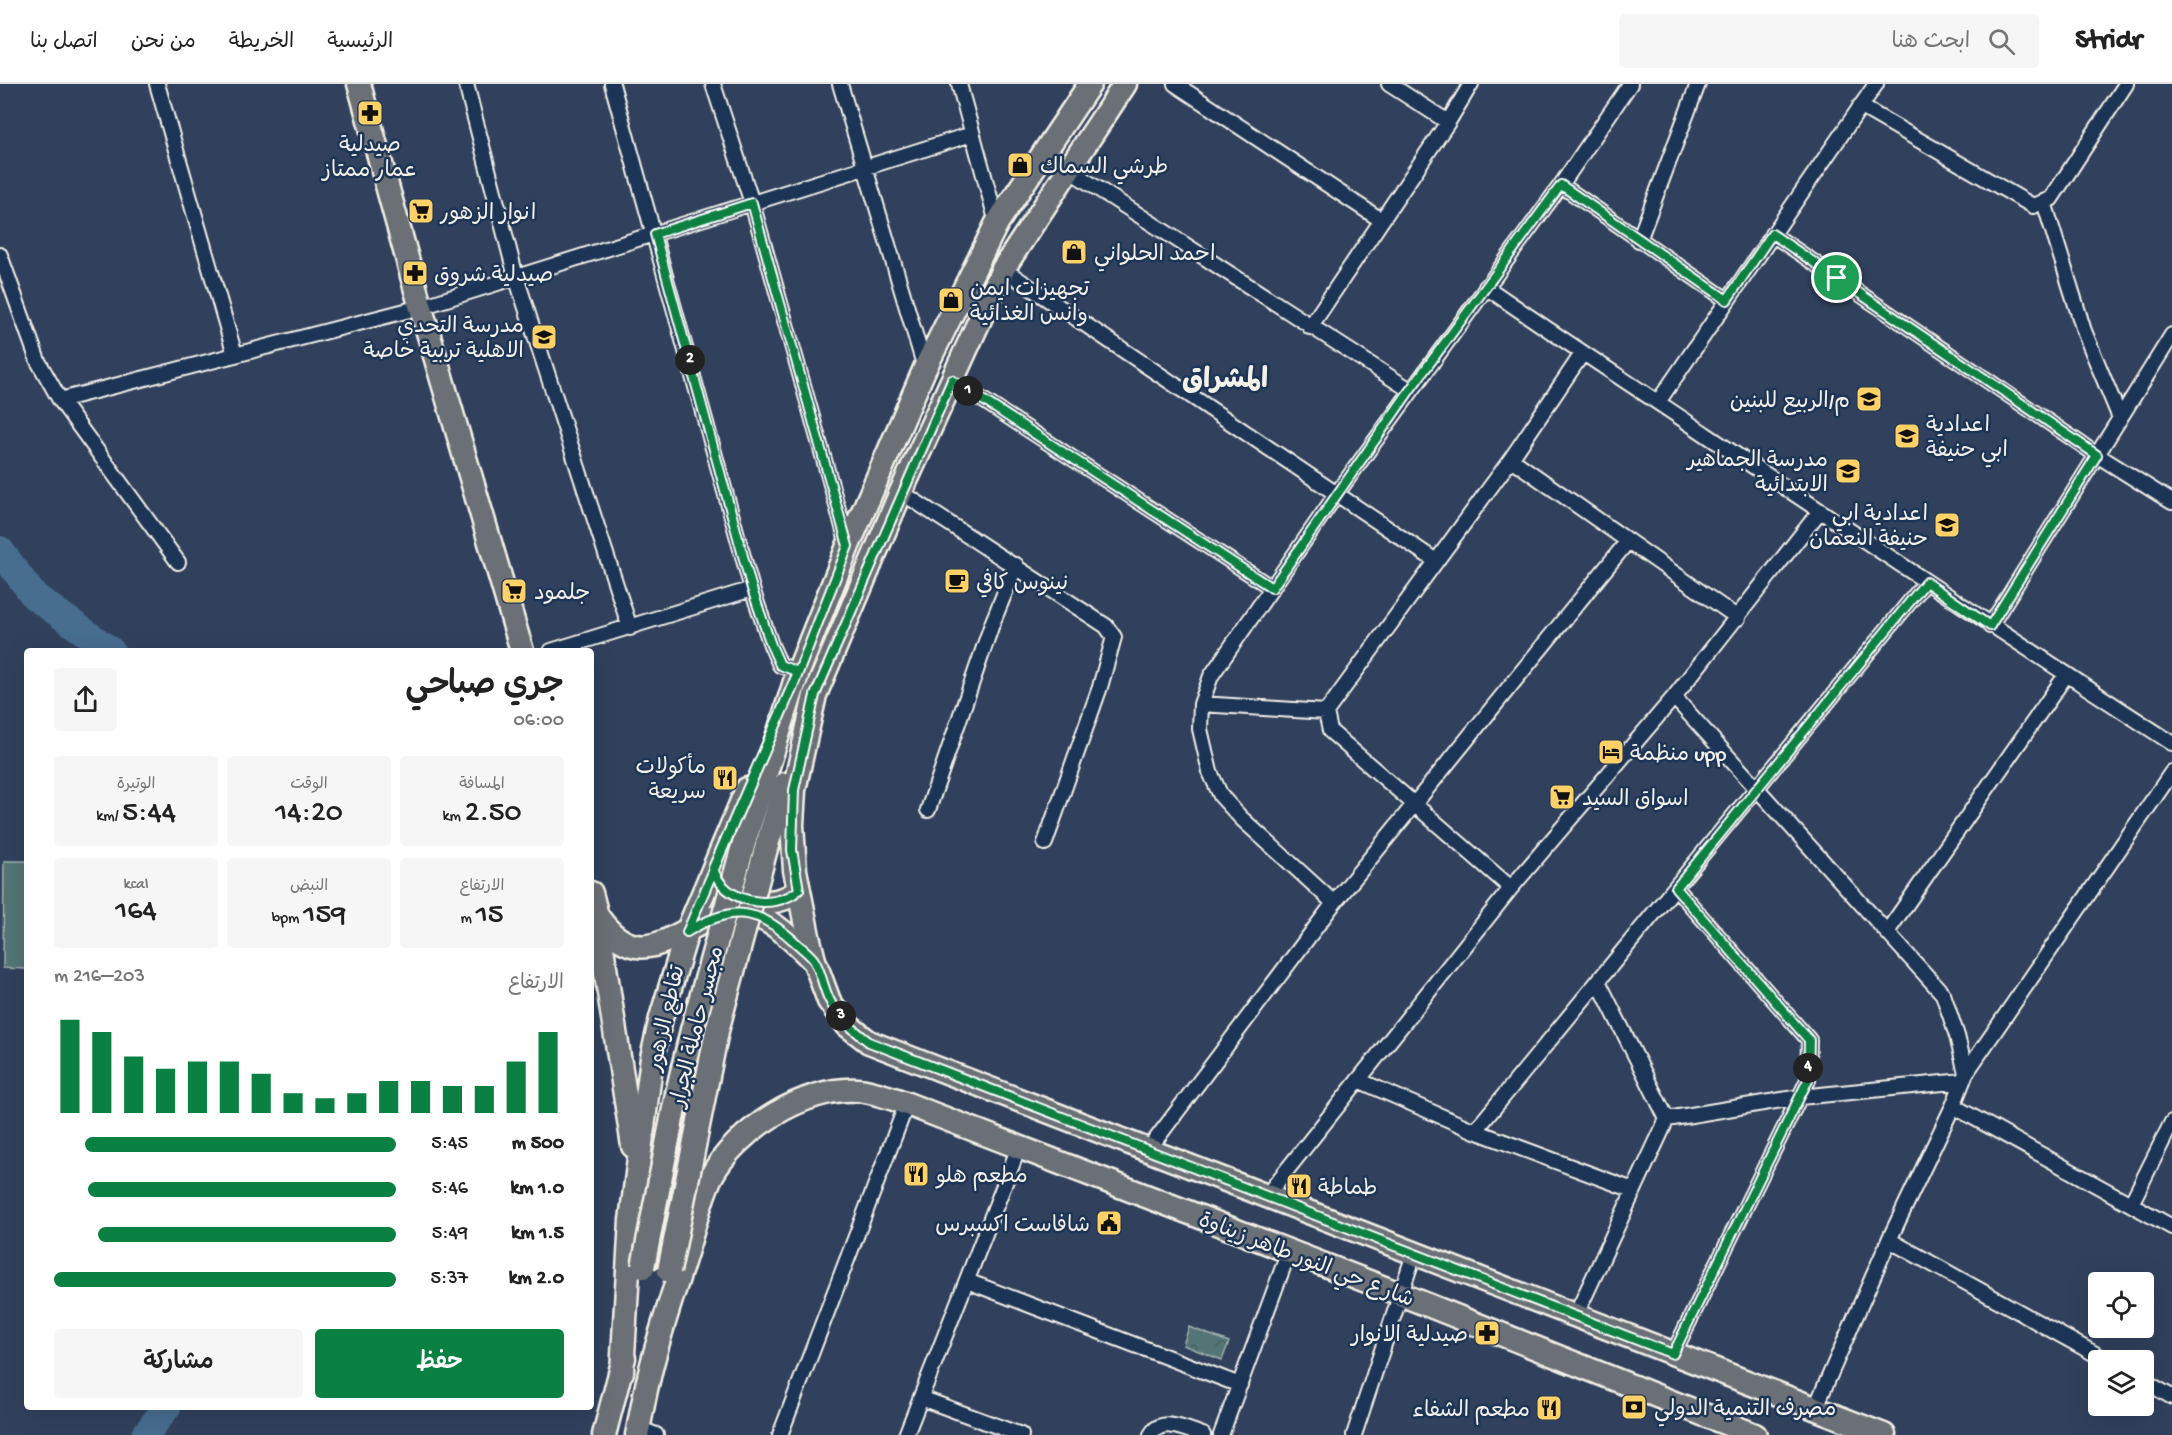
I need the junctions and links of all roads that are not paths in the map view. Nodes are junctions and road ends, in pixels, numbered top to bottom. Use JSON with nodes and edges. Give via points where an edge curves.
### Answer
{"nodes":[{"id":1,"x":157,"y":84,"type":"edge"},
{"id":2,"x":359,"y":84,"type":"edge"},
{"id":3,"x":466,"y":84,"type":"edge"},
{"id":4,"x":612,"y":84,"type":"edge"},
{"id":5,"x":713,"y":84,"type":"edge"},
{"id":6,"x":840,"y":84,"type":"edge"},
{"id":7,"x":959,"y":84,"type":"edge"},
{"id":8,"x":1090,"y":84,"type":"edge"},
{"id":9,"x":1125,"y":84,"type":"edge"},
{"id":10,"x":1175,"y":84,"type":"edge"},
{"id":11,"x":1389,"y":84,"type":"edge"},
{"id":12,"x":1471,"y":84,"type":"edge"},
{"id":13,"x":1698,"y":84,"type":"edge"},
{"id":14,"x":1876,"y":84,"type":"edge"},
{"id":15,"x":2126,"y":84,"type":"edge"},
{"id":16,"x":1628,"y":85,"type":"edge"},
{"id":17,"x":1860,"y":106,"type":"junction"},
{"id":18,"x":1448,"y":122,"type":"junction"},
{"id":19,"x":972,"y":134,"type":"junction"},
{"id":20,"x":866,"y":168,"type":"junction"},
{"id":21,"x":1069,"y":170,"type":"junction"},
{"id":22,"x":1561,"y":185,"type":"junction"},
{"id":23,"x":2044,"y":202,"type":"junction"},
{"id":24,"x":752,"y":203,"type":"junction"},
{"id":25,"x":1382,"y":220,"type":"junction"},
{"id":26,"x":997,"y":223,"type":"junction"},
{"id":27,"x":655,"y":234,"type":"junction"},
{"id":28,"x":1772,"y":234,"type":"junction"},
{"id":29,"x":1639,"y":240,"type":"junction"},
{"id":30,"x":0,"y":255,"type":"edge"},
{"id":31,"x":1003,"y":268,"type":"junction"},
{"id":32,"x":516,"y":278,"type":"junction"},
{"id":33,"x":1486,"y":287,"type":"junction"},
{"id":34,"x":1727,"y":300,"type":"junction"},
{"id":35,"x":421,"y":307,"type":"junction"},
{"id":36,"x":1310,"y":327,"type":"junction"},
{"id":37,"x":2172,"y":335,"type":"edge"},
{"id":38,"x":1582,"y":354,"type":"junction"},
{"id":39,"x":235,"y":355,"type":"junction"},
{"id":40,"x":925,"y":368,"type":"junction"},
{"id":41,"x":952,"y":380,"type":"junction"},
{"id":42,"x":1410,"y":390,"type":"junction"},
{"id":43,"x":60,"y":400,"type":"junction"},
{"id":44,"x":1658,"y":402,"type":"junction"},
{"id":45,"x":2120,"y":418,"type":"junction"},
{"id":46,"x":2097,"y":455,"type":"junction"},
{"id":47,"x":1511,"y":459,"type":"junction"},
{"id":48,"x":901,"y":492,"type":"junction"},
{"id":49,"x":1338,"y":492,"type":"junction"},
{"id":50,"x":2172,"y":502,"type":"edge"},
{"id":51,"x":1821,"y":511,"type":"junction"},
{"id":52,"x":1628,"y":541,"type":"junction"},
{"id":53,"x":848,"y":546,"type":"junction"},
{"id":54,"x":1436,"y":561,"type":"junction"},
{"id":55,"x":178,"y":562,"type":"dead end"},
{"id":56,"x":1016,"y":565,"type":"junction"},
{"id":57,"x":1926,"y":582,"type":"junction"},
{"id":58,"x":1272,"y":588,"type":"junction"},
{"id":59,"x":752,"y":589,"type":"junction"},
{"id":60,"x":1738,"y":618,"type":"junction"},
{"id":61,"x":1990,"y":626,"type":"junction"},
{"id":62,"x":630,"y":628,"type":"junction"},
{"id":63,"x":521,"y":648,"type":"edge"},
{"id":64,"x":561,"y":648,"type":"edge"},
{"id":65,"x":2066,"y":675,"type":"junction"},
{"id":66,"x":796,"y":679,"type":"junction"},
{"id":67,"x":815,"y":695,"type":"junction"},
{"id":68,"x":1674,"y":698,"type":"junction"},
{"id":69,"x":1201,"y":704,"type":"junction"},
{"id":70,"x":1326,"y":711,"type":"junction"},
{"id":71,"x":2172,"y":743,"type":"edge"},
{"id":72,"x":2172,"y":772,"type":"edge"},
{"id":73,"x":1757,"y":790,"type":"junction"},
{"id":74,"x":1414,"y":804,"type":"junction"},
{"id":75,"x":928,"y":810,"type":"dead end"},
{"id":76,"x":1045,"y":843,"type":"dead end"},
{"id":77,"x":713,"y":868,"type":"junction"},
{"id":78,"x":1511,"y":888,"type":"junction"},
{"id":79,"x":1676,"y":888,"type":"junction"},
{"id":80,"x":799,"y":890,"type":"junction"},
{"id":81,"x":1334,"y":903,"type":"junction"},
{"id":82,"x":594,"y":904,"type":"edge"},
{"id":83,"x":597,"y":916,"type":"junction"},
{"id":84,"x":687,"y":932,"type":"junction"},
{"id":85,"x":1887,"y":932,"type":"junction"},
{"id":86,"x":814,"y":960,"type":"junction"},
{"id":87,"x":1598,"y":981,"type":"junction"},
{"id":88,"x":1965,"y":1077,"type":"junction"},
{"id":89,"x":1358,"y":1080,"type":"junction"},
{"id":90,"x":1800,"y":1097,"type":"junction"},
{"id":91,"x":907,"y":1103,"type":"junction"},
{"id":92,"x":1953,"y":1106,"type":"junction"},
{"id":93,"x":1667,"y":1119,"type":"junction"},
{"id":94,"x":2172,"y":1122,"type":"edge"},
{"id":95,"x":1475,"y":1131,"type":"junction"},
{"id":96,"x":1020,"y":1148,"type":"junction"},
{"id":97,"x":1148,"y":1150,"type":"junction"},
{"id":98,"x":638,"y":1171,"type":"junction"},
{"id":99,"x":711,"y":1177,"type":"junction"},
{"id":100,"x":1633,"y":1190,"type":"junction"},
{"id":101,"x":1267,"y":1195,"type":"junction"},
{"id":102,"x":2131,"y":1204,"type":"junction"},
{"id":103,"x":631,"y":1220,"type":"junction"},
{"id":104,"x":695,"y":1226,"type":"junction"},
{"id":105,"x":2172,"y":1227,"type":"edge"},
{"id":106,"x":1889,"y":1240,"type":"junction"},
{"id":107,"x":1289,"y":1251,"type":"junction"},
{"id":108,"x":1414,"y":1254,"type":"junction"},
{"id":109,"x":967,"y":1281,"type":"junction"},
{"id":110,"x":1400,"y":1294,"type":"junction"},
{"id":111,"x":1576,"y":1315,"type":"junction"},
{"id":112,"x":2088,"y":1350,"type":"edge"},
{"id":113,"x":1673,"y":1354,"type":"junction"},
{"id":114,"x":622,"y":1372,"type":"junction"},
{"id":115,"x":649,"y":1376,"type":"junction"},
{"id":116,"x":1240,"y":1385,"type":"junction"},
{"id":117,"x":2154,"y":1387,"type":"edge"},
{"id":118,"x":2172,"y":1397,"type":"edge"},
{"id":119,"x":921,"y":1398,"type":"junction"},
{"id":120,"x":1815,"y":1409,"type":"junction"},
{"id":121,"x":644,"y":1433,"type":"edge"},
{"id":122,"x":604,"y":1435,"type":"edge"},
{"id":123,"x":780,"y":1435,"type":"edge"},
{"id":124,"x":906,"y":1435,"type":"edge"},
{"id":125,"x":1021,"y":1435,"type":"edge"},
{"id":126,"x":1151,"y":1435,"type":"edge"},
{"id":127,"x":1203,"y":1435,"type":"edge"},
{"id":128,"x":1221,"y":1435,"type":"edge"},
{"id":129,"x":1354,"y":1435,"type":"edge"},
{"id":130,"x":1755,"y":1435,"type":"edge"},
{"id":131,"x":1884,"y":1435,"type":"edge"}],
"edges":[{"from":1,"to":39,"type":"street"},
{"from":2,"to":35,"type":"main road"},
{"from":3,"to":32,"type":"street"},
{"from":4,"to":27,"type":"street"},
{"from":5,"to":24,"type":"street"},
{"from":6,"to":20,"type":"street"},
{"from":7,"to":19,"type":"street"},
{"from":8,"to":26,"type":"main road"},
{"from":9,"to":21,"type":"main road"},
{"from":10,"to":25,"type":"street"},
{"from":11,"to":18,"type":"street"},
{"from":12,"to":18,"type":"street"},
{"from":13,"to":29,"type":"street"},
{"from":14,"to":17,"type":"street"},
{"from":15,"to":23,"type":"street","via":[[2051,199]]},
{"from":16,"to":22,"type":"street"},
{"from":17,"to":23,"type":"street","via":[[2033,206]]},
{"from":17,"to":28,"type":"street"},
{"from":18,"to":25,"type":"street"},
{"from":19,"to":20,"type":"street"},
{"from":19,"to":26,"type":"street"},
{"from":20,"to":24,"type":"street"},
{"from":20,"to":40,"type":"street"},
{"from":21,"to":31,"type":"main road"},
{"from":21,"to":36,"type":"street"},
{"from":22,"to":29,"type":"street"},
{"from":22,"to":33,"type":"street"},
{"from":23,"to":45,"type":"street","via":[[2084,331]]},
{"from":24,"to":27,"type":"street"},
{"from":24,"to":53,"type":"street"},
{"from":25,"to":36,"type":"street"},
{"from":26,"to":40,"type":"main road"},
{"from":27,"to":32,"type":"street"},
{"from":27,"to":59,"type":"street"},
{"from":28,"to":34,"type":"street"},
{"from":28,"to":46,"type":"street"},
{"from":29,"to":34,"type":"street"},
{"from":30,"to":43,"type":"street","via":[[38,361]]},
{"from":31,"to":41,"type":"main road"},
{"from":31,"to":49,"type":"street"},
{"from":32,"to":35,"type":"street"},
{"from":32,"to":62,"type":"street"},
{"from":33,"to":38,"type":"street"},
{"from":33,"to":42,"type":"street"},
{"from":34,"to":44,"type":"street"},
{"from":35,"to":39,"type":"street"},
{"from":35,"to":63,"type":"main road"},
{"from":36,"to":42,"type":"street"},
{"from":37,"to":45,"type":"street"},
{"from":38,"to":44,"type":"street"},
{"from":38,"to":47,"type":"street"},
{"from":39,"to":43,"type":"street"},
{"from":40,"to":53,"type":"main road"},
{"from":41,"to":48,"type":"main road"},
{"from":41,"to":58,"type":"street"},
{"from":42,"to":49,"type":"street"},
{"from":43,"to":55,"type":"street"},
{"from":44,"to":51,"type":"street"},
{"from":45,"to":46,"type":"street"},
{"from":46,"to":50,"type":"street"},
{"from":46,"to":61,"type":"street"},
{"from":47,"to":52,"type":"street"},
{"from":47,"to":54,"type":"street"},
{"from":48,"to":56,"type":"street"},
{"from":48,"to":67,"type":"main road"},
{"from":49,"to":54,"type":"street"},
{"from":49,"to":58,"type":"street"},
{"from":51,"to":57,"type":"street"},
{"from":51,"to":60,"type":"street"},
{"from":52,"to":60,"type":"street"},
{"from":52,"to":74,"type":"street"},
{"from":53,"to":66,"type":"main road"},
{"from":54,"to":70,"type":"street"},
{"from":56,"to":75,"type":"street"},
{"from":56,"to":76,"type":"street","via":[[1106,626],[1114,637]]},
{"from":57,"to":61,"type":"street"},
{"from":57,"to":73,"type":"street"},
{"from":58,"to":69,"type":"street","via":[[1211,676]]},
{"from":59,"to":62,"type":"street"},
{"from":59,"to":66,"type":"street","via":[[780,665]]},
{"from":60,"to":68,"type":"street"},
{"from":61,"to":65,"type":"street"},
{"from":62,"to":64,"type":"street"},
{"from":65,"to":71,"type":"street"},
{"from":65,"to":85,"type":"street"},
{"from":66,"to":77,"type":"main road","name":"تقاطع الزهور"},
{"from":66,"to":114,"type":"main road","name":"مجسر حاملة الجرار","bridge":true,"via":[[708,966],[684,1062]]},
{"from":67,"to":80,"type":"main road","name":"شارع حي النور طاهر زيناوة","via":[[794,790],[792,850]]},
{"from":67,"to":115,"type":"main road","name":"مجسر حاملة الجرار","bridge":true,"via":[[789,769],[717,1031]]},
{"from":68,"to":73,"type":"street"},
{"from":68,"to":78,"type":"street"},
{"from":69,"to":70,"type":"street"},
{"from":69,"to":81,"type":"street","via":[[1205,755],[1221,795]]},
{"from":70,"to":74,"type":"street","via":[[1330,731]]},
{"from":72,"to":88,"type":"street"},
{"from":73,"to":79,"type":"street"},
{"from":73,"to":85,"type":"street"},
{"from":74,"to":78,"type":"street"},
{"from":74,"to":81,"type":"street"},
{"from":77,"to":80,"type":"main road","via":[[723,888],[746,900],[782,900]]},
{"from":77,"to":84,"type":"main road","name":"تقاطع الزهور"},
{"from":78,"to":89,"type":"street"},
{"from":79,"to":87,"type":"street"},
{"from":79,"to":90,"type":"street","via":[[1809,1040],[1808,1080]]},
{"from":80,"to":86,"type":"main road","name":"شارع حي النور طاهر زيناوة"},
{"from":81,"to":97,"type":"street"},
{"from":82,"to":83,"type":"main road"},
{"from":83,"to":84,"type":"main road","via":[[614,937],[639,945],[663,943]]},
{"from":83,"to":98,"type":"main road"},
{"from":84,"to":86,"type":"main road","via":[[706,920],[742,913],[782,930]]},
{"from":84,"to":98,"type":"main road","name":"تقاطع الزهور","via":[[658,1028]]},
{"from":85,"to":88,"type":"street","via":[[1943,993],[1958,1036]]},
{"from":86,"to":97,"type":"main road","name":"شارع حي النور طاهر زيناوة","via":[[829,1000],[847,1024],[869,1042]]},
{"from":87,"to":93,"type":"street"},
{"from":87,"to":95,"type":"street"},
{"from":88,"to":90,"type":"street"},
{"from":88,"to":92,"type":"street"},
{"from":89,"to":95,"type":"street"},
{"from":89,"to":101,"type":"street"},
{"from":90,"to":93,"type":"street"},
{"from":90,"to":113,"type":"street"},
{"from":91,"to":96,"type":"main road","name":"شارع حي النور طاهر زيناوة"},
{"from":91,"to":99,"type":"main road","name":"شارع حي النور طاهر زيناوة","via":[[856,1090],[795,1103],[742,1137]]},
{"from":91,"to":123,"type":"street"},
{"from":92,"to":102,"type":"street"},
{"from":92,"to":106,"type":"street"},
{"from":93,"to":100,"type":"street"},
{"from":94,"to":102,"type":"street"},
{"from":95,"to":100,"type":"street"},
{"from":96,"to":107,"type":"main road","name":"شارع حي النور طاهر زيناوة"},
{"from":96,"to":109,"type":"street"},
{"from":97,"to":101,"type":"main road","name":"شارع حي النور طاهر زيناوة"},
{"from":98,"to":99,"type":"main road","via":[[655,1191],[675,1198],[699,1190]]},
{"from":98,"to":103,"type":"main road","name":"تقاطع الزهور"},
{"from":99,"to":104,"type":"main road"},
{"from":100,"to":111,"type":"street"},
{"from":101,"to":108,"type":"main road","name":"شارع حي النور طاهر زيناوة"},
{"from":102,"to":105,"type":"street"},
{"from":103,"to":104,"type":"main road","via":[[640,1211],[659,1207],[684,1214]]},
{"from":103,"to":114,"type":"main road","name":"تقاطع الزهور"},
{"from":104,"to":115,"type":"main road"},
{"from":106,"to":112,"type":"street"},
{"from":106,"to":120,"type":"street"},
{"from":107,"to":110,"type":"main road","name":"شارع حي النور طاهر زيناوة"},
{"from":107,"to":116,"type":"street"},
{"from":108,"to":110,"type":"street"},
{"from":108,"to":111,"type":"main road","name":"شارع حي النور طاهر زيناوة"},
{"from":109,"to":116,"type":"street"},
{"from":109,"to":119,"type":"street"},
{"from":110,"to":129,"type":"street"},
{"from":110,"to":130,"type":"main road","name":"شارع حي النور طاهر زيناوة"},
{"from":111,"to":113,"type":"main road","name":"شارع حي النور طاهر زيناوة"},
{"from":113,"to":120,"type":"main road","name":"شارع حي النور طاهر زيناوة"},
{"from":114,"to":122,"type":"main road"},
{"from":115,"to":121,"type":"main road"},
{"from":116,"to":128,"type":"street"},
{"from":117,"to":118,"type":"street"},
{"from":119,"to":124,"type":"street"},
{"from":119,"to":125,"type":"street"},
{"from":120,"to":131,"type":"main road","name":"شارع حي النور طاهر زيناوة"},
{"from":126,"to":127,"type":"street","via":[[1167,1424]]}]}
